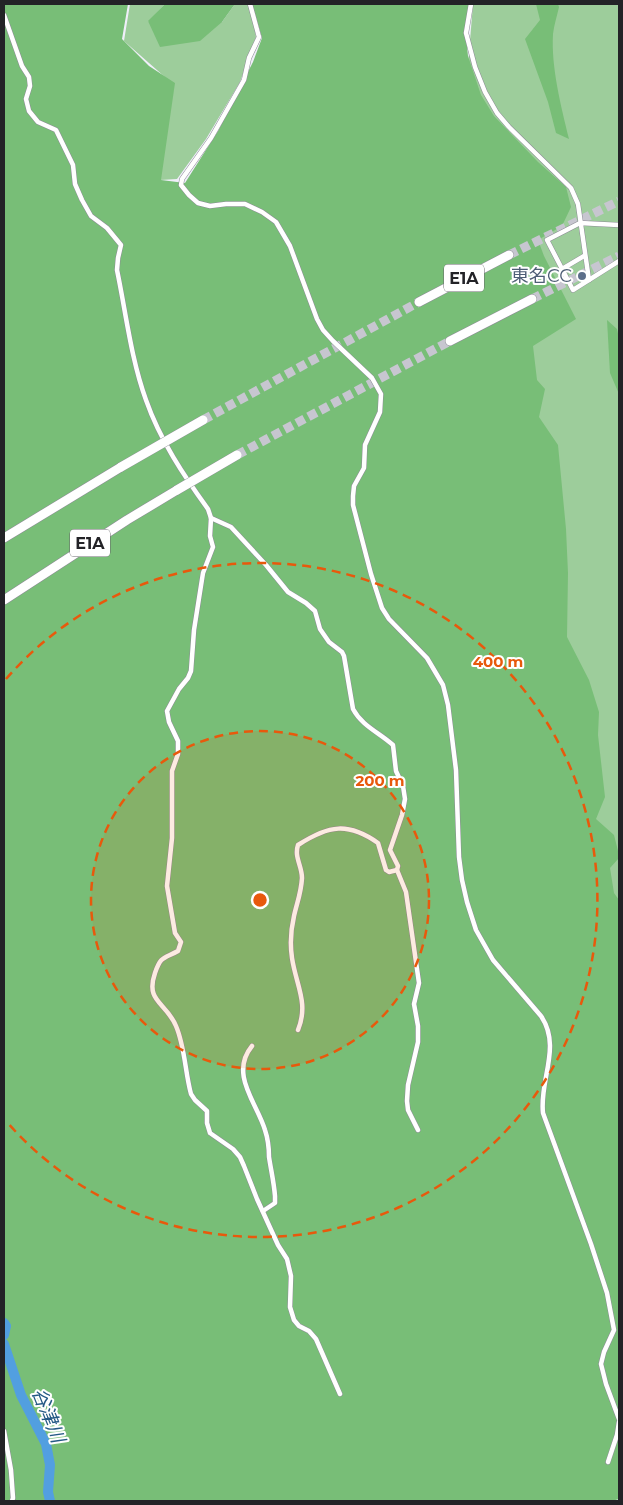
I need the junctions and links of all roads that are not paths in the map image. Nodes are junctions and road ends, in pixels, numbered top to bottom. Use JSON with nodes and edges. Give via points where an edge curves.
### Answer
{"nodes":[{"id":1,"x":250,"y":4,"type":"edge"},
{"id":2,"x":471,"y":4,"type":"edge"},
{"id":3,"x":4,"y":15,"type":"edge"},
{"id":4,"x":580,"y":223,"type":"junction"},
{"id":5,"x":619,"y":224,"type":"edge"},
{"id":6,"x":509,"y":255,"type":"tunnel mouth"},
{"id":7,"x":584,"y":256,"type":"junction"},
{"id":8,"x":619,"y":261,"type":"edge"},
{"id":9,"x":562,"y":269,"type":"junction"},
{"id":10,"x":589,"y":280,"type":"junction"},
{"id":11,"x":532,"y":300,"type":"tunnel mouth"},
{"id":12,"x":419,"y":302,"type":"tunnel mouth"},
{"id":13,"x":450,"y":341,"type":"tunnel mouth"},
{"id":14,"x":203,"y":420,"type":"tunnel mouth"},
{"id":15,"x":237,"y":455,"type":"tunnel mouth"},
{"id":16,"x":211,"y":518,"type":"junction"},
{"id":17,"x":4,"y":538,"type":"edge"},
{"id":18,"x":4,"y":600,"type":"edge"},
{"id":19,"x":397,"y":870,"type":"junction"},
{"id":20,"x":298,"y":1030,"type":"dead end"},
{"id":21,"x":252,"y":1046,"type":"dead end"},
{"id":22,"x":418,"y":1130,"type":"dead end"},
{"id":23,"x":263,"y":1211,"type":"junction"},
{"id":24,"x":340,"y":1394,"type":"dead end"},
{"id":25,"x":619,"y":1421,"type":"edge"},
{"id":26,"x":4,"y":1431,"type":"edge"},
{"id":27,"x":608,"y":1462,"type":"dead end"},
{"id":28,"x":12,"y":1501,"type":"edge"}],
"edges":[{"from":1,"to":25,"type":"street","via":[[259,37],[249,58],[244,80],[181,185],[198,203],[210,206],[245,204],[276,222],[290,246],[323,330],[372,378],[381,394],[380,412],[365,445],[364,468],[354,486],[353,505],[382,608],[388,619],[427,658],[444,685],[456,770],[461,872],[476,930],[493,960],[547,1024],[550,1055],[541,1102],[607,1293],[614,1330],[601,1364]]},
{"from":2,"to":4,"type":"street","via":[[466,33],[486,92],[509,127],[571,188],[578,204]]},
{"from":3,"to":16,"type":"street","via":[[22,66],[30,77],[26,99],[29,111],[38,122],[56,130],[73,164],[75,184],[91,216],[121,245],[118,270],[146,400],[174,459]]},
{"from":4,"to":5,"type":"street"},
{"from":4,"to":7,"type":"street"},
{"from":4,"to":9,"type":"street","via":[[547,240]]},
{"from":6,"to":12,"type":"highway","number":"E1A"},
{"from":7,"to":9,"type":"street"},
{"from":7,"to":10,"type":"street"},
{"from":8,"to":10,"type":"street"},
{"from":9,"to":10,"type":"street","via":[[573,290]]},
{"from":11,"to":13,"type":"highway"},
{"from":14,"to":17,"type":"highway","bridge":true},
{"from":15,"to":18,"type":"highway","number":"E1A","bridge":true,"via":[[102,535]]},
{"from":16,"to":19,"type":"street","via":[[231,527],[288,592],[315,611],[320,629],[344,656],[352,709],[356,716],[393,745],[396,771],[405,798],[390,850]]},
{"from":16,"to":23,"type":"street","via":[[213,546],[203,573],[190,671],[167,711],[178,742],[178,754],[171,778],[172,838],[167,886],[175,933],[180,942],[178,951],[163,957],[158,963],[151,983],[152,993],[176,1027],[190,1094],[207,1111],[210,1133],[240,1157]]},
{"from":19,"to":20,"type":"street","via":[[386,870],[378,843],[362,832],[340,827],[298,845],[297,858],[302,875],[292,940],[292,957],[303,1008]]},
{"from":19,"to":22,"type":"street","via":[[406,892],[419,983],[414,1004],[418,1042],[407,1100],[408,1110]]},
{"from":21,"to":23,"type":"street","via":[[245,1057],[244,1075],[265,1128],[276,1203]]},
{"from":23,"to":24,"type":"street","via":[[287,1259],[294,1320],[316,1339]]},
{"from":25,"to":27,"type":"street"},
{"from":26,"to":28,"type":"street","via":[[11,1470]]}]}
